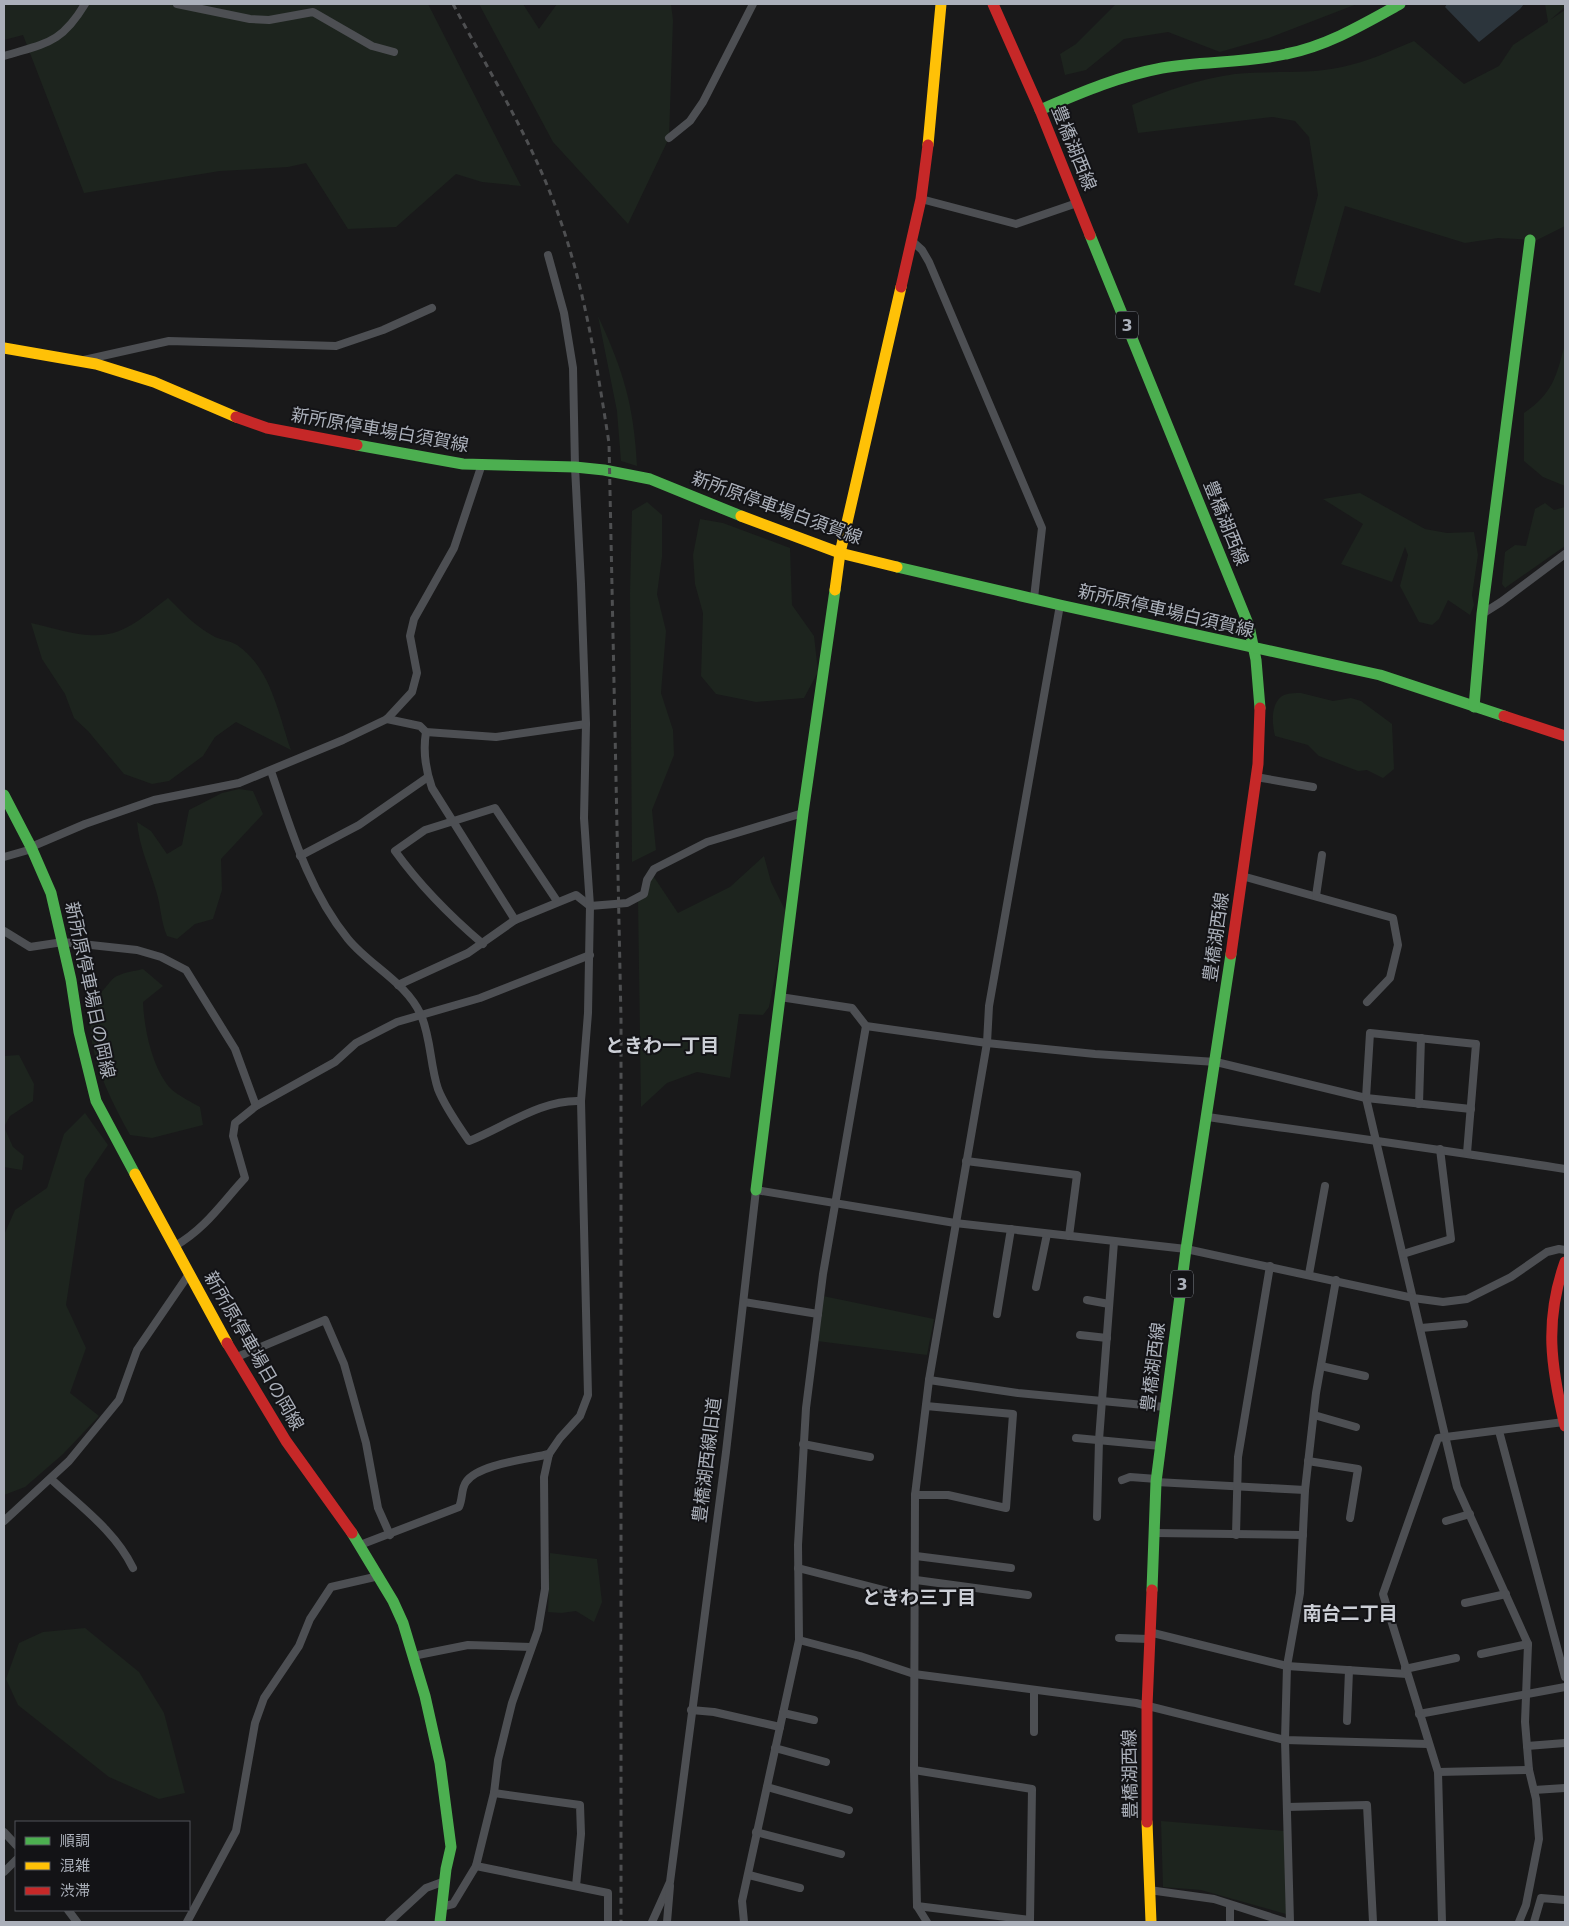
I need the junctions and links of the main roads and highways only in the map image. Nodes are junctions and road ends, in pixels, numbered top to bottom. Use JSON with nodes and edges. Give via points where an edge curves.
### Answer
{"nodes":[{"id":1,"x":941,"y":4,"type":"edge"},
{"id":2,"x":993,"y":4,"type":"edge"},
{"id":3,"x":1400,"y":4,"type":"edge"},
{"id":4,"x":1040,"y":110,"type":"junction"},
{"id":5,"x":1530,"y":240,"type":"dead end"},
{"id":6,"x":4,"y":348,"type":"edge"},
{"id":7,"x":840,"y":553,"type":"junction"},
{"id":8,"x":1255,"y":649,"type":"junction"},
{"id":9,"x":1474,"y":707,"type":"junction"},
{"id":10,"x":1565,"y":736,"type":"edge"},
{"id":11,"x":4,"y":795,"type":"edge"},
{"id":12,"x":756,"y":1190,"type":"road end"},
{"id":13,"x":1565,"y":1262,"type":"edge"},
{"id":14,"x":1565,"y":1424,"type":"edge"},
{"id":15,"x":440,"y":1922,"type":"edge"},
{"id":16,"x":1151,"y":1922,"type":"edge"}],
"edges":[{"from":1,"to":7,"type":"main road","name":"豊橋湖西線旧道","via":[[920,199]]},
{"from":2,"to":4,"type":"main road","name":"豊橋湖西線","number":"3"},
{"from":3,"to":4,"type":"main road","via":[[1346,34],[1288,54],[1162,68],[1104,83]]},
{"from":4,"to":8,"type":"main road","name":"豊橋湖西線","number":"3","via":[[1249,626]]},
{"from":5,"to":9,"type":"main road","via":[[1482,614]]},
{"from":6,"to":7,"type":"main road","name":"新所原停車場白須賀線","via":[[96,364],[154,382],[267,428],[463,464],[575,467],[650,479]]},
{"from":7,"to":8,"type":"main road","name":"新所原停車場白須賀線"},
{"from":7,"to":12,"type":"main road","name":"豊橋湖西線旧道","via":[[803,813]]},
{"from":8,"to":9,"type":"main road","name":"新所原停車場白須賀線","via":[[1380,675],[1432,689]]},
{"from":8,"to":16,"type":"main road","name":"豊橋湖西線","number":"3","via":[[1261,717],[1256,777],[1186,1249],[1156,1481],[1147,1706]]},
{"from":9,"to":10,"type":"main road","name":"新所原停車場白須賀線"},
{"from":11,"to":15,"type":"main road","name":"新所原停車場日の岡線","via":[[51,893],[96,1101],[189,1274],[286,1441],[328,1497],[393,1600],[413,1656],[440,1763],[448,1817],[451,1847]]},
{"from":13,"to":14,"type":"main road","via":[[1550,1313],[1550,1349]]}]}
